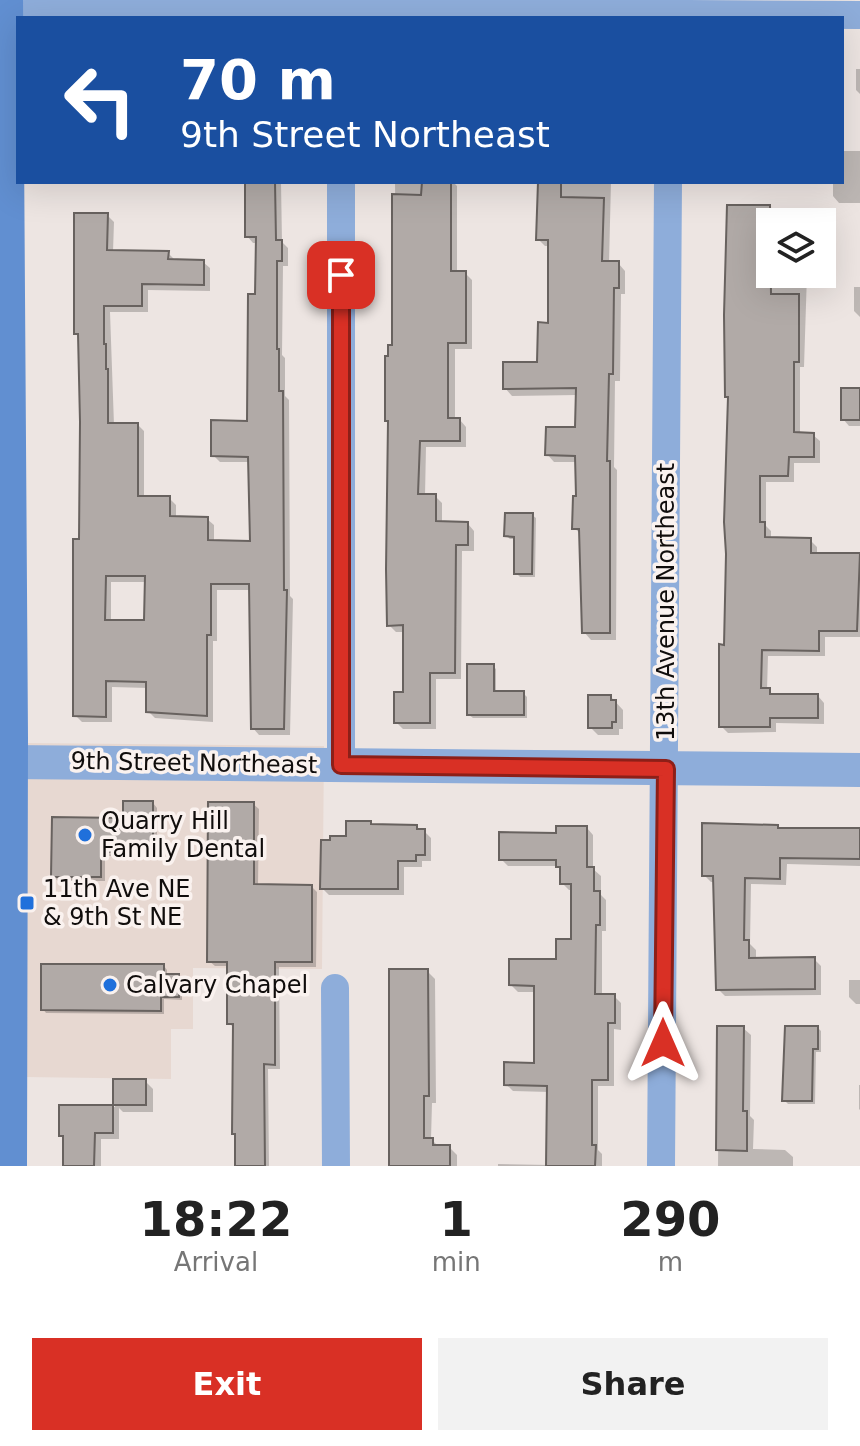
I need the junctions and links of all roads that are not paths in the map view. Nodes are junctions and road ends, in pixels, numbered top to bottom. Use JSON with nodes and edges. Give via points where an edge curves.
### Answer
{"nodes":[{"id":1,"x":2,"y":7,"type":"edge"},
{"id":2,"x":340,"y":10,"type":"edge"},
{"id":3,"x":669,"y":10,"type":"edge"},
{"id":4,"x":860,"y":15,"type":"edge"},
{"id":5,"x":341,"y":184,"type":"edge"},
{"id":6,"x":668,"y":184,"type":"edge"},
{"id":7,"x":4,"y":717,"type":"edge"},
{"id":8,"x":8,"y":762,"type":"junction"},
{"id":9,"x":341,"y":765,"type":"junction"},
{"id":10,"x":666,"y":769,"type":"junction"},
{"id":11,"x":860,"y":770,"type":"edge"},
{"id":12,"x":335,"y":988,"type":"dead end"},
{"id":13,"x":7,"y":1166,"type":"edge"},
{"id":14,"x":336,"y":1166,"type":"edge"},
{"id":15,"x":661,"y":1166,"type":"edge"}],
"edges":[{"from":1,"to":2,"type":"street"},
{"from":1,"to":7,"type":"main road"},
{"from":2,"to":3,"type":"street"},
{"from":3,"to":4,"type":"street"},
{"from":5,"to":9,"type":"street"},
{"from":6,"to":10,"type":"street","name":"13th Avenue Northeast"},
{"from":7,"to":8,"type":"main road"},
{"from":8,"to":9,"type":"street","name":"9th Street Northeast"},
{"from":8,"to":13,"type":"main road"},
{"from":9,"to":10,"type":"street","name":"9th Street Northeast"},
{"from":10,"to":11,"type":"street","name":"9th Street Northeast"},
{"from":10,"to":15,"type":"street","name":"13th Avenue Northeast"},
{"from":12,"to":14,"type":"street"}]}
